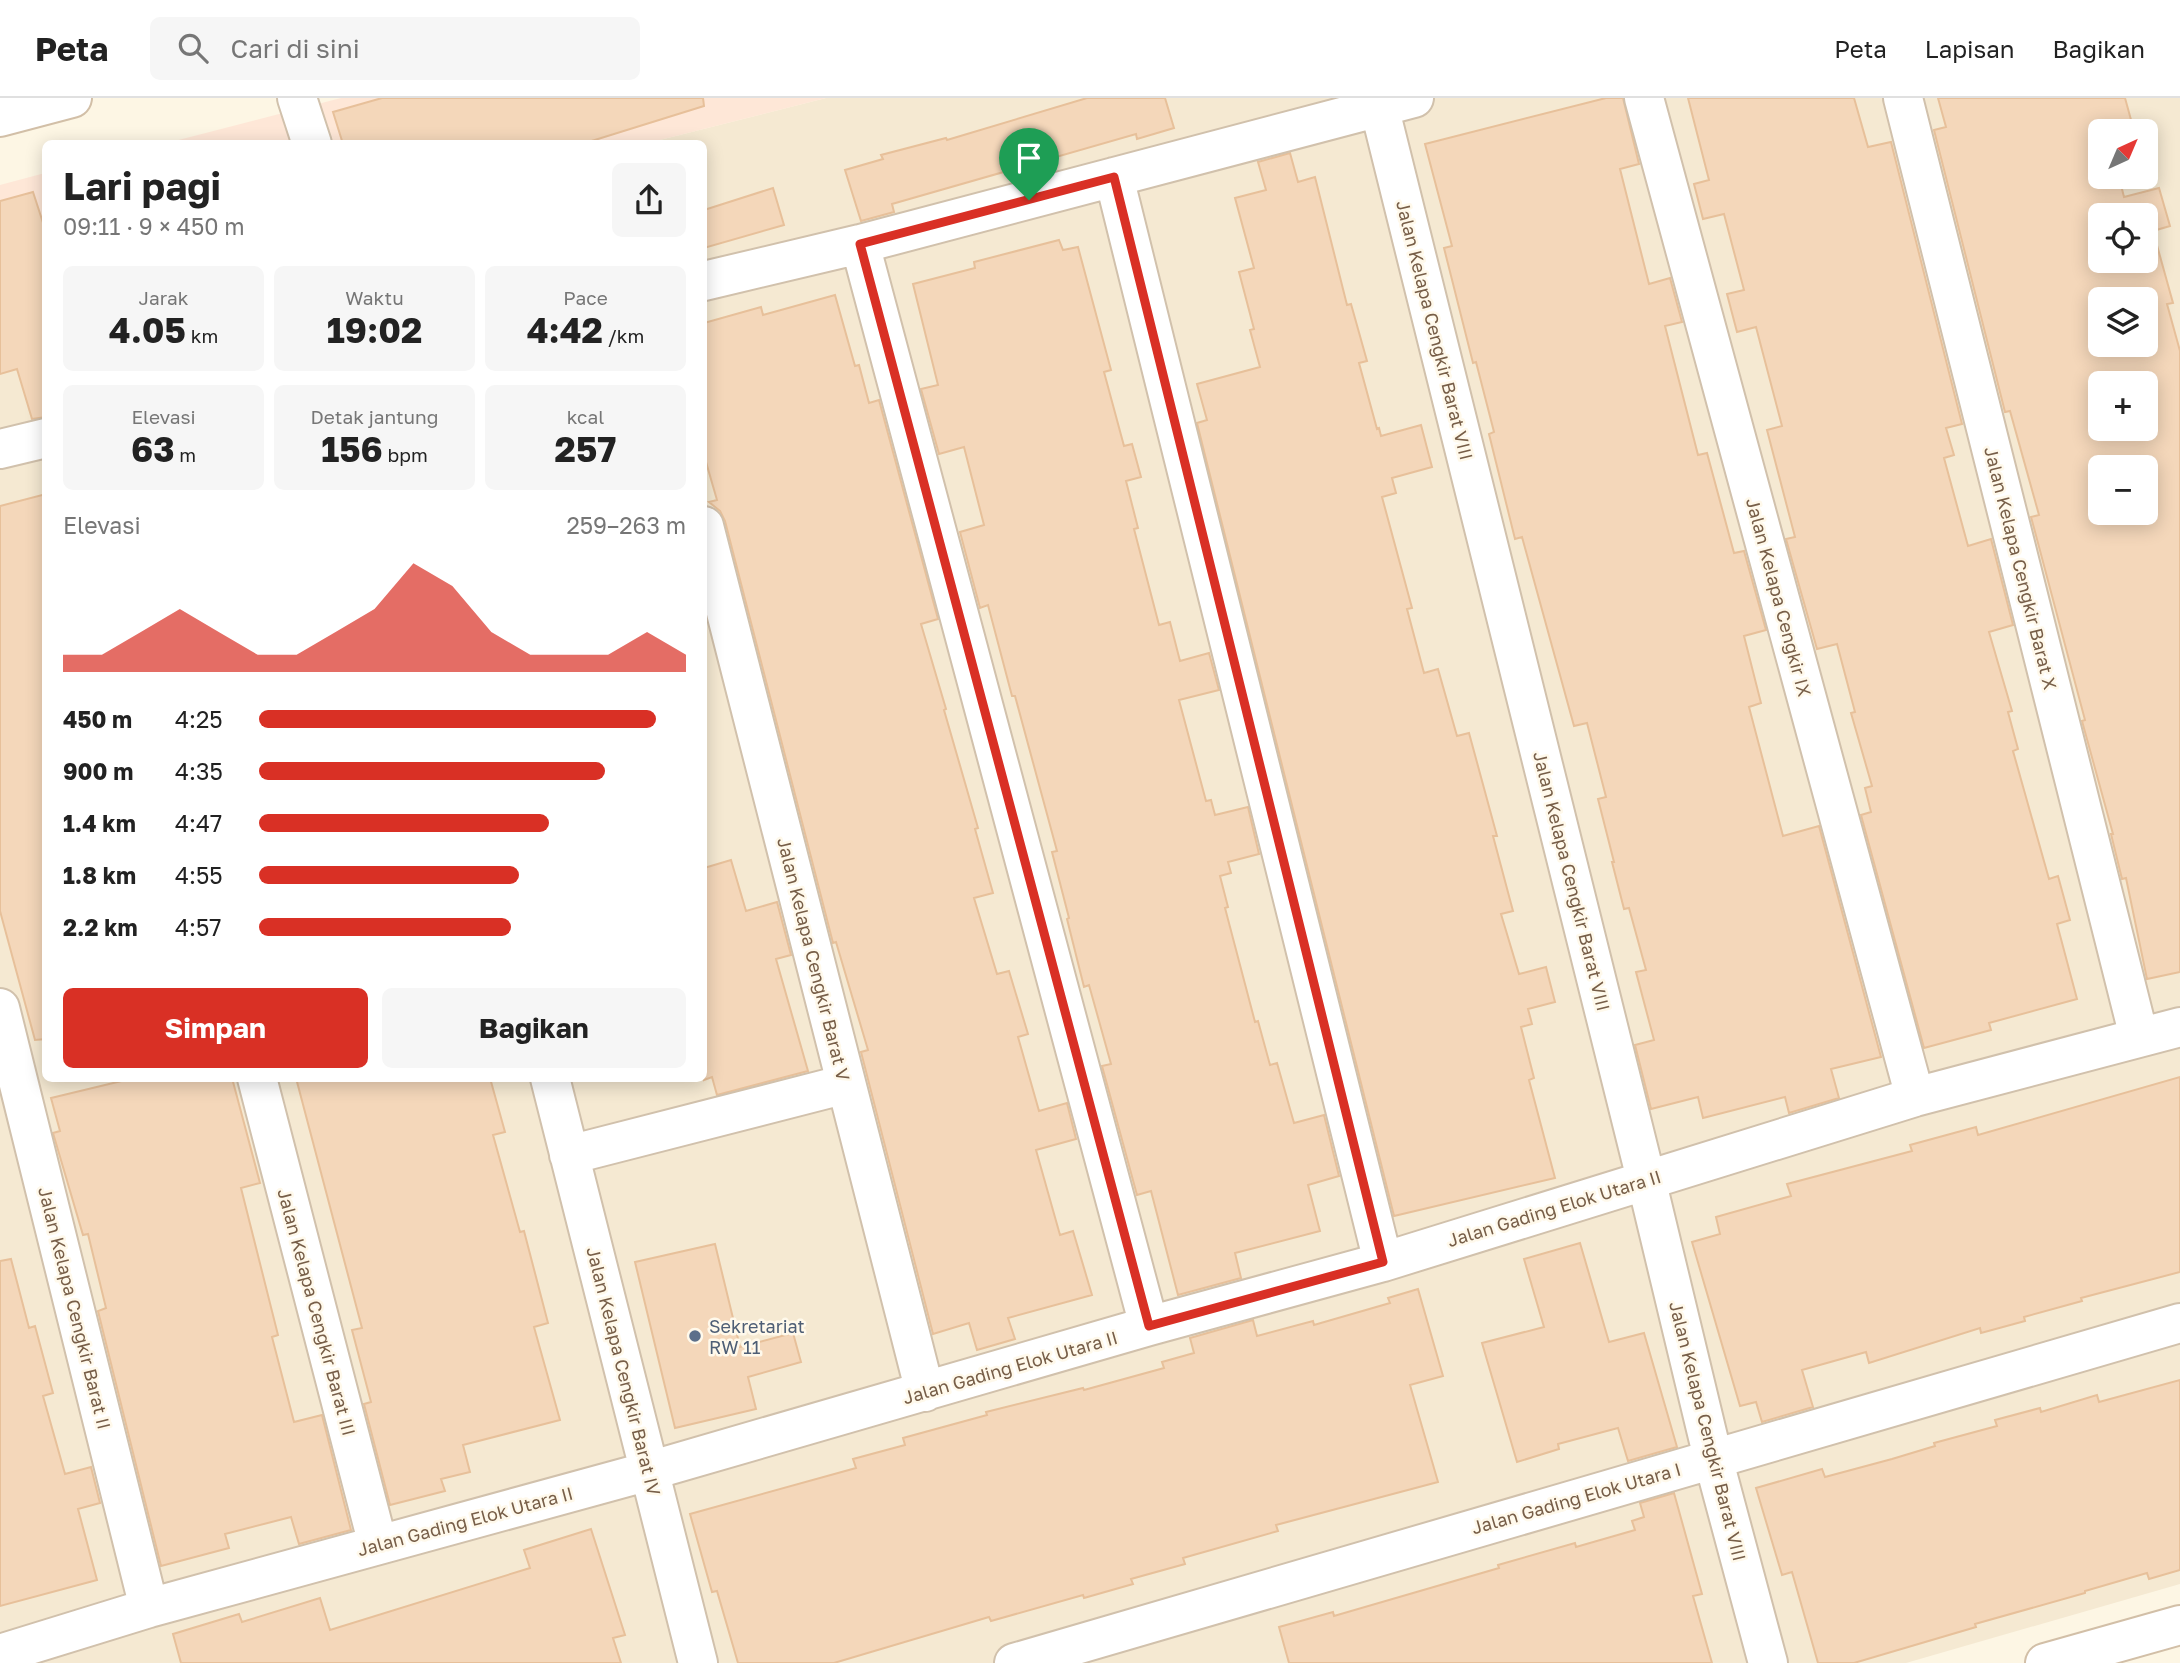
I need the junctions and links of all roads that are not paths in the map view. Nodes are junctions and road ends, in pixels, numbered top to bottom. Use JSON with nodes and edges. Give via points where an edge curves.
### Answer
{"nodes":[{"id":1,"x":72,"y":98,"type":"edge"},
{"id":2,"x":270,"y":98,"type":"edge"},
{"id":3,"x":297,"y":98,"type":"edge"},
{"id":4,"x":1644,"y":98,"type":"edge"},
{"id":5,"x":1903,"y":98,"type":"edge"},
{"id":6,"x":1390,"y":101,"type":"edge"},
{"id":7,"x":0,"y":117,"type":"edge"},
{"id":8,"x":284,"y":140,"type":"edge"},
{"id":9,"x":311,"y":140,"type":"edge"},
{"id":10,"x":1114,"y":177,"type":"junction"},
{"id":11,"x":860,"y":244,"type":"junction"},
{"id":12,"x":707,"y":280,"type":"edge"},
{"id":13,"x":42,"y":439,"type":"edge"},
{"id":14,"x":0,"y":449,"type":"edge"},
{"id":15,"x":707,"y":538,"type":"edge"},
{"id":16,"x":0,"y":1008,"type":"edge"},
{"id":17,"x":2180,"y":1027,"type":"edge"},
{"id":18,"x":2139,"y":1037,"type":"junction"},
{"id":19,"x":258,"y":1082,"type":"edge"},
{"id":20,"x":551,"y":1082,"type":"edge"},
{"id":21,"x":846,"y":1084,"type":"junction"},
{"id":22,"x":1915,"y":1097,"type":"junction"},
{"id":23,"x":569,"y":1155,"type":"junction"},
{"id":24,"x":1646,"y":1179,"type":"junction"},
{"id":25,"x":1383,"y":1262,"type":"junction"},
{"id":26,"x":2180,"y":1323,"type":"edge"},
{"id":27,"x":1149,"y":1326,"type":"junction"},
{"id":28,"x":925,"y":1392,"type":"junction"},
{"id":29,"x":1713,"y":1458,"type":"junction"},
{"id":30,"x":649,"y":1471,"type":"junction"},
{"id":31,"x":378,"y":1545,"type":"junction"},
{"id":32,"x":149,"y":1608,"type":"junction"},
{"id":33,"x":2180,"y":1625,"type":"edge"},
{"id":34,"x":0,"y":1654,"type":"edge"},
{"id":35,"x":698,"y":1663,"type":"edge"},
{"id":36,"x":1014,"y":1663,"type":"edge"},
{"id":37,"x":1768,"y":1663,"type":"edge"},
{"id":38,"x":2045,"y":1663,"type":"edge"}],
"edges":[{"from":1,"to":7,"type":"street"},
{"from":2,"to":8,"type":"street"},
{"from":3,"to":9,"type":"street"},
{"from":4,"to":22,"type":"street","name":"Jalan Kelapa Cengkir IX"},
{"from":5,"to":18,"type":"street","name":"Jalan Kelapa Cengkir Barat X"},
{"from":6,"to":10,"type":"street"},
{"from":6,"to":24,"type":"street","name":"Jalan Kelapa Cengkir Barat VIII"},
{"from":10,"to":11,"type":"street"},
{"from":10,"to":25,"type":"street"},
{"from":11,"to":12,"type":"street"},
{"from":11,"to":27,"type":"street"},
{"from":13,"to":14,"type":"street"},
{"from":15,"to":21,"type":"street","name":"Jalan Kelapa Cengkir Barat V"},
{"from":16,"to":32,"type":"street","name":"Jalan Kelapa Cengkir Barat II"},
{"from":17,"to":18,"type":"street","name":"Jalan Gading Elok Utara II"},
{"from":18,"to":22,"type":"street","name":"Jalan Gading Elok Utara II"},
{"from":19,"to":31,"type":"street","name":"Jalan Kelapa Cengkir Barat III"},
{"from":20,"to":23,"type":"street","name":"Jalan Kelapa Cengkir Barat IV"},
{"from":21,"to":23,"type":"street"},
{"from":21,"to":28,"type":"street","name":"Jalan Kelapa Cengkir Barat V"},
{"from":22,"to":24,"type":"street","name":"Jalan Gading Elok Utara II"},
{"from":23,"to":30,"type":"street","name":"Jalan Kelapa Cengkir Barat IV"},
{"from":24,"to":25,"type":"street","name":"Jalan Gading Elok Utara II"},
{"from":24,"to":29,"type":"street","name":"Jalan Kelapa Cengkir Barat VIII"},
{"from":25,"to":27,"type":"street","name":"Jalan Gading Elok Utara II"},
{"from":26,"to":29,"type":"street","name":"Jalan Gading Elok Utara I"},
{"from":27,"to":28,"type":"street","name":"Jalan Gading Elok Utara II"},
{"from":28,"to":30,"type":"street","name":"Jalan Gading Elok Utara II"},
{"from":29,"to":36,"type":"street","name":"Jalan Gading Elok Utara I"},
{"from":29,"to":37,"type":"street","name":"Jalan Kelapa Cengkir Barat VIII"},
{"from":30,"to":31,"type":"street","name":"Jalan Gading Elok Utara II"},
{"from":30,"to":35,"type":"street","name":"Jalan Kelapa Cengkir Barat IV"},
{"from":31,"to":32,"type":"street","name":"Jalan Gading Elok Utara II"},
{"from":32,"to":34,"type":"street","name":"Jalan Gading Elok Utara II"},
{"from":33,"to":38,"type":"street"}]}
